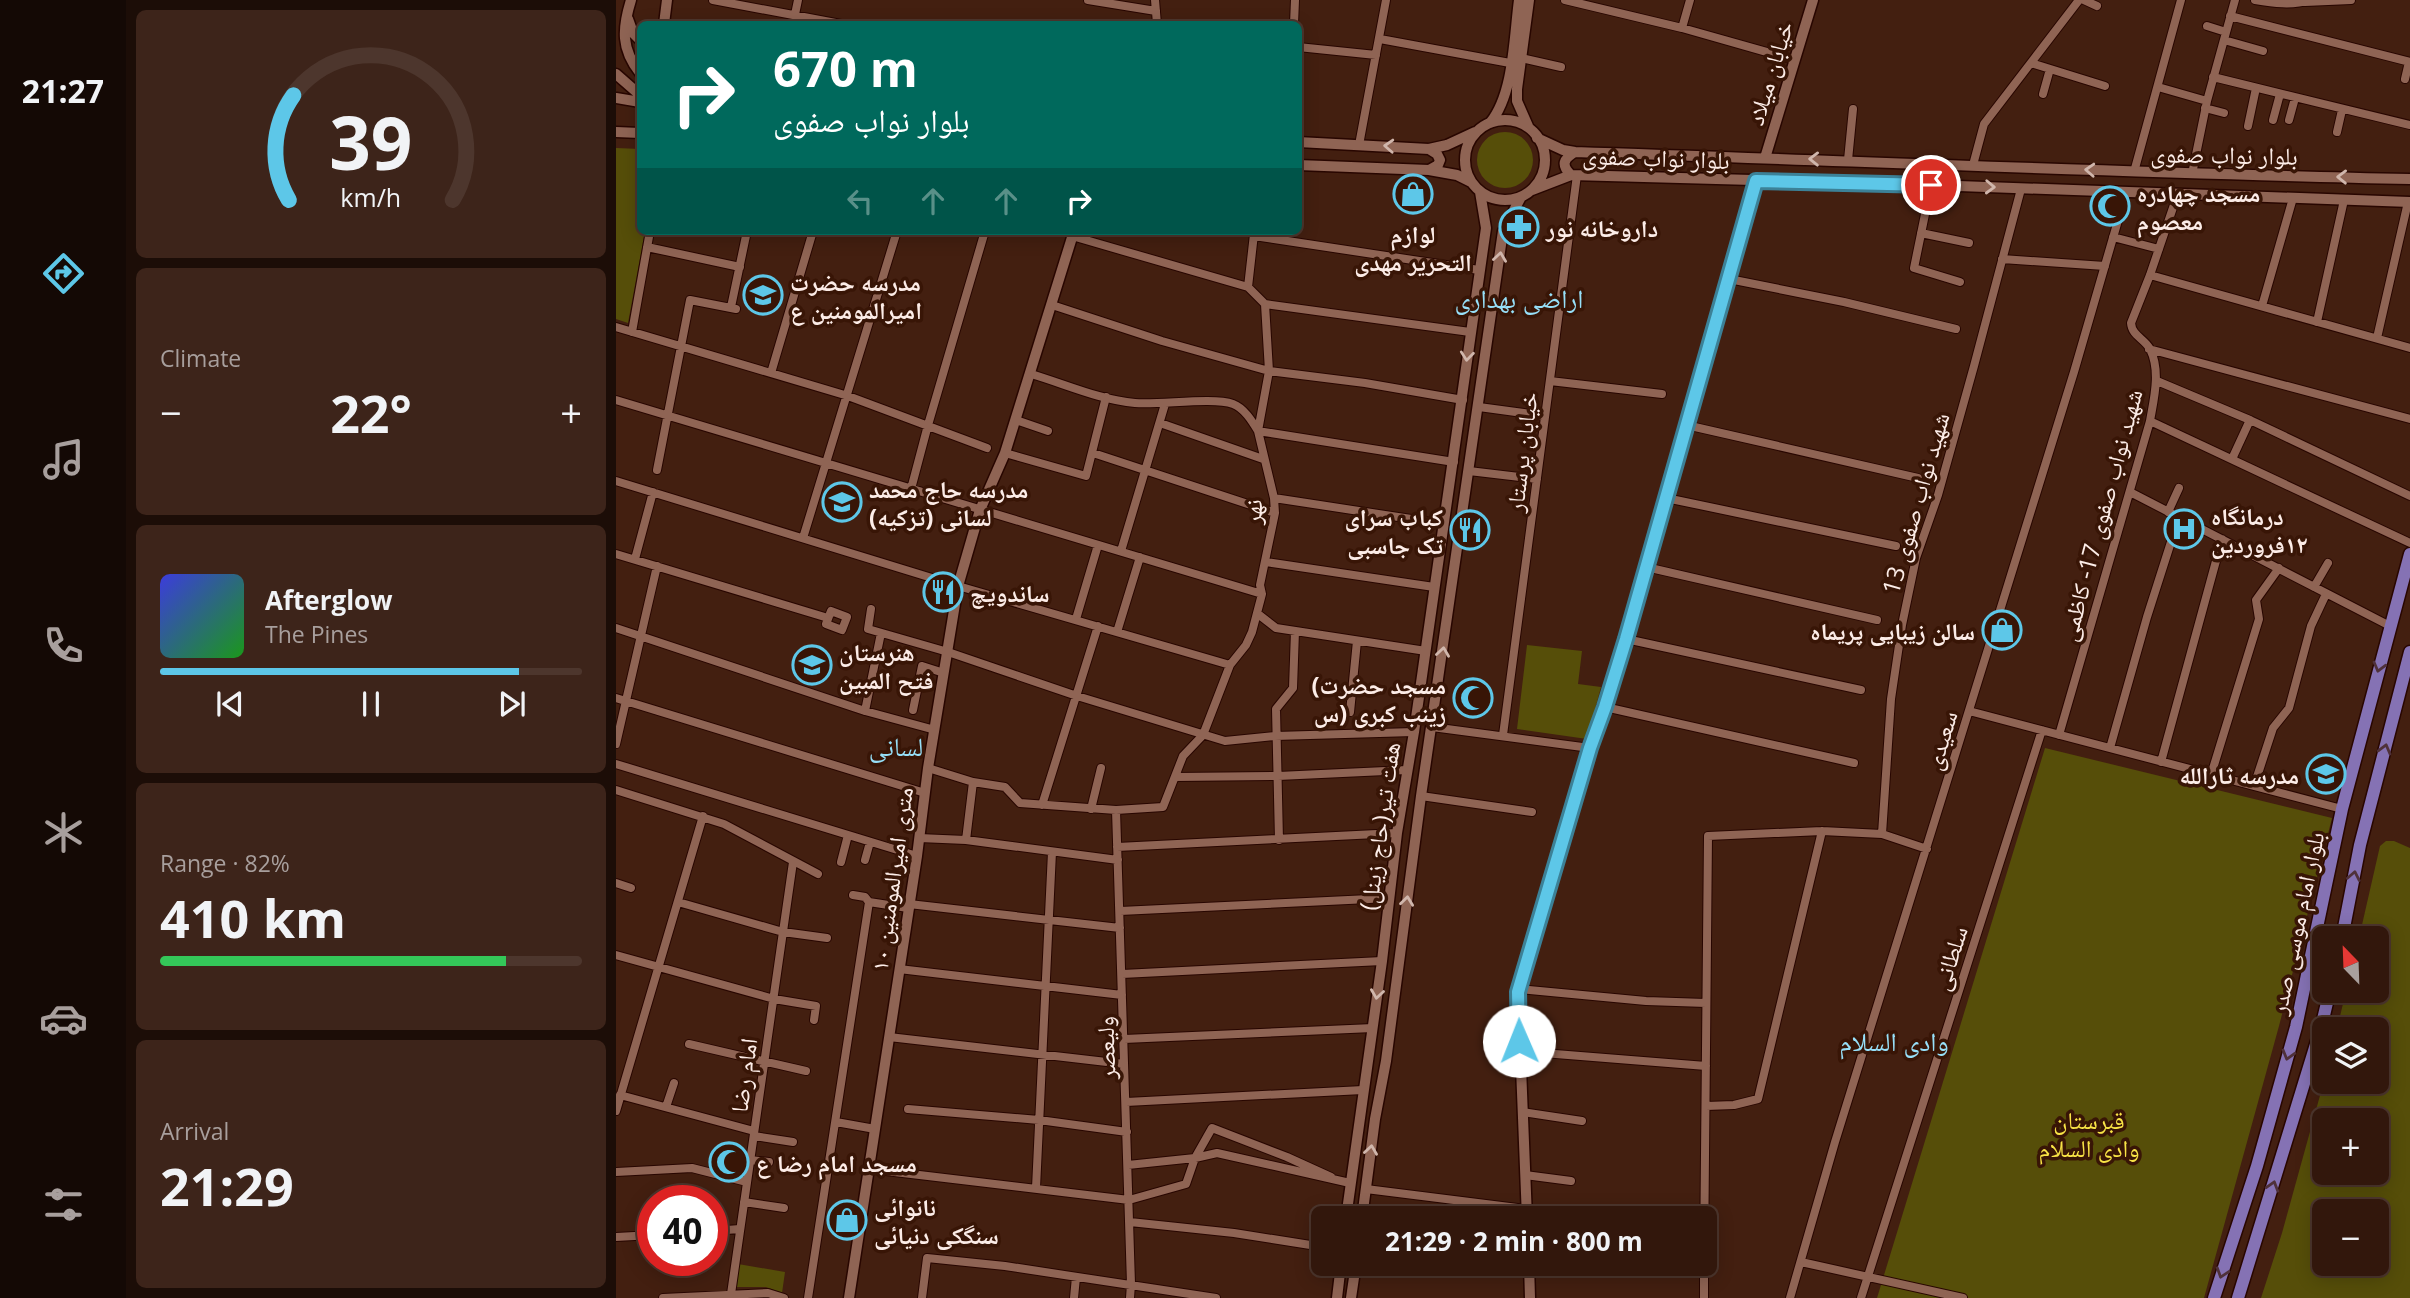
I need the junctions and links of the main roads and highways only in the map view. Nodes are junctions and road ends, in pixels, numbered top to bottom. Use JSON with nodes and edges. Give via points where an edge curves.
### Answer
{"nodes":[{"id":1,"x":631,"y":0,"type":"edge"},
{"id":2,"x":667,"y":0,"type":"edge"},
{"id":3,"x":1519,"y":0,"type":"edge"},
{"id":4,"x":1529,"y":0,"type":"edge"},
{"id":5,"x":1813,"y":0,"type":"edge"},
{"id":6,"x":627,"y":17,"type":"junction"},
{"id":7,"x":664,"y":21,"type":"edge"},
{"id":8,"x":637,"y":37,"type":"edge"},
{"id":9,"x":1516,"y":61,"type":"junction"},
{"id":10,"x":637,"y":70,"type":"edge"},
{"id":11,"x":616,"y":74,"type":"edge"},
{"id":12,"x":637,"y":92,"type":"edge"},
{"id":13,"x":618,"y":99,"type":"edge"},
{"id":14,"x":637,"y":102,"type":"edge"},
{"id":15,"x":1490,"y":123,"type":"junction"},
{"id":16,"x":1528,"y":126,"type":"junction"},
{"id":17,"x":1478,"y":130,"type":"junction"},
{"id":18,"x":616,"y":131,"type":"edge"},
{"id":19,"x":637,"y":133,"type":"edge"},
{"id":20,"x":1537,"y":138,"type":"junction"},
{"id":21,"x":1302,"y":142,"type":"edge"},
{"id":22,"x":1429,"y":149,"type":"junction"},
{"id":23,"x":1574,"y":152,"type":"junction"},
{"id":24,"x":1765,"y":159,"type":"junction"},
{"id":25,"x":1302,"y":165,"type":"edge"},
{"id":26,"x":1429,"y":170,"type":"junction"},
{"id":27,"x":1574,"y":175,"type":"junction"},
{"id":28,"x":2410,"y":179,"type":"edge"},
{"id":29,"x":1756,"y":181,"type":"junction"},
{"id":30,"x":1471,"y":182,"type":"junction"},
{"id":31,"x":1532,"y":190,"type":"junction"},
{"id":32,"x":1480,"y":192,"type":"junction"},
{"id":33,"x":1521,"y":197,"type":"junction"},
{"id":34,"x":2409,"y":202,"type":"edge"},
{"id":35,"x":1486,"y":228,"type":"junction"},
{"id":36,"x":1503,"y":231,"type":"junction"},
{"id":37,"x":1073,"y":235,"type":"edge"},
{"id":38,"x":2410,"y":554,"type":"edge"},
{"id":39,"x":2410,"y":652,"type":"edge"},
{"id":40,"x":2344,"y":926,"type":"edge"},
{"id":41,"x":2326,"y":1003,"type":"edge"},
{"id":42,"x":1347,"y":1206,"type":"edge"},
{"id":43,"x":1364,"y":1206,"type":"edge"},
{"id":44,"x":1526,"y":1206,"type":"edge"},
{"id":45,"x":1340,"y":1276,"type":"edge"},
{"id":46,"x":1354,"y":1276,"type":"edge"},
{"id":47,"x":1529,"y":1276,"type":"edge"},
{"id":48,"x":849,"y":1298,"type":"edge"},
{"id":49,"x":1337,"y":1298,"type":"edge"},
{"id":50,"x":1351,"y":1298,"type":"edge"},
{"id":51,"x":1530,"y":1298,"type":"edge"},
{"id":52,"x":2214,"y":1298,"type":"edge"},
{"id":53,"x":2238,"y":1298,"type":"edge"}],
"edges":[{"from":1,"to":6,"type":"main road"},
{"from":2,"to":7,"type":"main road"},
{"from":3,"to":9,"type":"main road"},
{"from":4,"to":9,"type":"main road"},
{"from":5,"to":24,"type":"main road","name":"خیابان میلاد"},
{"from":6,"to":8,"type":"main road"},
{"from":6,"to":10,"type":"main road","via":[[625,44]]},
{"from":9,"to":15,"type":"main road","via":[[1502,107]]},
{"from":9,"to":16,"type":"main road","via":[[1517,101]]},
{"from":11,"to":12,"type":"main road"},
{"from":13,"to":14,"type":"main road"},
{"from":15,"to":16,"type":"main road","via":[[1515,121]]},
{"from":15,"to":17,"type":"main road"},
{"from":16,"to":20,"type":"main road"},
{"from":17,"to":22,"type":"main road"},
{"from":17,"to":30,"type":"main road","via":[[1465,155]]},
{"from":18,"to":19,"type":"main road"},
{"from":20,"to":23,"type":"main road","name":"بلوار نواب صفوی"},
{"from":20,"to":31,"type":"main road","via":[[1545,151],[1545,165]]},
{"from":22,"to":21,"type":"main road","one_way":true},
{"from":22,"to":26,"type":"main road","via":[[1440,160]]},
{"from":23,"to":24,"type":"main road","name":"بلوار نواب صفوی"},
{"from":23,"to":27,"type":"main road","via":[[1563,162]]},
{"from":28,"to":24,"type":"main road","name":"بلوار نواب صفوی","one_way":true},
{"from":25,"to":26,"type":"main road"},
{"from":26,"to":30,"type":"main road"},
{"from":27,"to":29,"type":"main road","name":"بلوار نواب صفوی"},
{"from":27,"to":31,"type":"main road","name":"بلوار نواب صفوی"},
{"from":29,"to":34,"type":"main road","name":"بلوار نواب صفوی","one_way":true},
{"from":29,"to":44,"type":"main road","via":[[1626,639],[1519,989]]},
{"from":30,"to":32,"type":"main road"},
{"from":31,"to":33,"type":"main road"},
{"from":32,"to":33,"type":"main road","via":[[1507,200]]},
{"from":32,"to":35,"type":"main road","name":"هفت تیر(حاج زینل)"},
{"from":33,"to":36,"type":"main road","name":"هفت تیر(حاج زینل)"},
{"from":35,"to":36,"type":"main road","via":[[1496,222]]},
{"from":35,"to":42,"type":"main road","name":"هفت تیر(حاج زینل)","one_way":true,"via":[[1396,832]]},
{"from":43,"to":36,"type":"main road","name":"هفت تیر(حاج زینل)","one_way":true},
{"from":37,"to":48,"type":"main road","name":"۱۰ متری امیرالمومنین","via":[[1016,420],[958,586]]},
{"from":38,"to":52,"type":"main road","name":"بلوار امام موسی صدر","one_way":true,"via":[[2342,809],[2295,1027]]},
{"from":40,"to":39,"type":"main road","name":"بلوار امام موسی صدر","one_way":true,"via":[[2360,845]]},
{"from":53,"to":41,"type":"main road","name":"بلوار امام موسی صدر","one_way":true},
{"from":45,"to":49,"type":"main road"},
{"from":46,"to":50,"type":"main road"},
{"from":47,"to":51,"type":"main road"}]}
